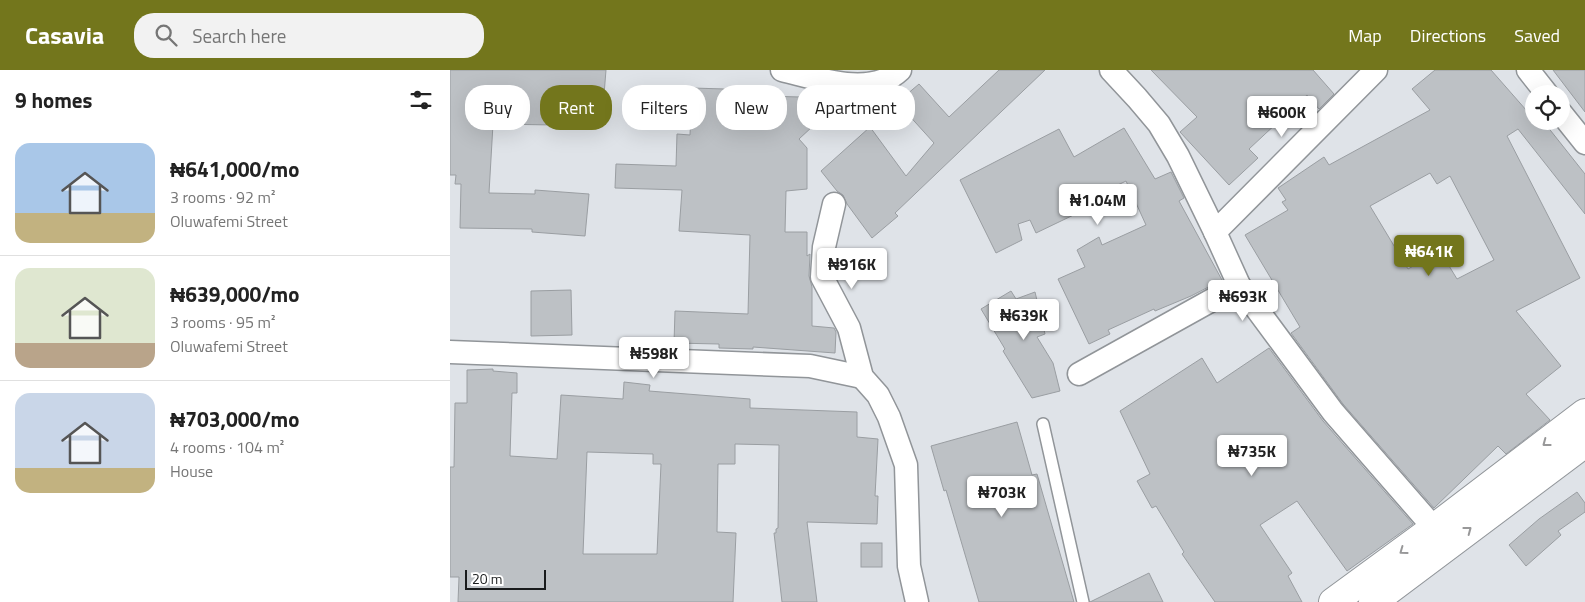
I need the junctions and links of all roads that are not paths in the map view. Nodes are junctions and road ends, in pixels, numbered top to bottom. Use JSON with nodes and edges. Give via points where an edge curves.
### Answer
{"nodes":[{"id":1,"x":782,"y":70,"type":"edge"},
{"id":2,"x":900,"y":70,"type":"edge"},
{"id":3,"x":1111,"y":70,"type":"edge"},
{"id":4,"x":1376,"y":70,"type":"edge"},
{"id":5,"x":1528,"y":70,"type":"edge"},
{"id":6,"x":1539,"y":85,"type":"edge"},
{"id":7,"x":1570,"y":125,"type":"edge"},
{"id":8,"x":1585,"y":144,"type":"edge"},
{"id":9,"x":834,"y":204,"type":"dead end"},
{"id":10,"x":1216,"y":232,"type":"junction"},
{"id":11,"x":1239,"y":285,"type":"junction"},
{"id":12,"x":450,"y":352,"type":"edge"},
{"id":13,"x":1079,"y":374,"type":"dead end"},
{"id":14,"x":862,"y":377,"type":"junction"},
{"id":15,"x":1585,"y":413,"type":"edge"},
{"id":16,"x":1043,"y":424,"type":"dead end"},
{"id":17,"x":1585,"y":443,"type":"edge"},
{"id":18,"x":1434,"y":528,"type":"junction"},
{"id":19,"x":917,"y":602,"type":"edge"},
{"id":20,"x":1083,"y":602,"type":"edge"},
{"id":21,"x":1333,"y":602,"type":"edge"},
{"id":22,"x":1373,"y":602,"type":"edge"}],
"edges":[{"from":1,"to":2,"type":"street","via":[[854,85],[877,83]]},
{"from":3,"to":10,"type":"street","via":[[1159,124]]},
{"from":4,"to":10,"type":"street"},
{"from":5,"to":6,"type":"street"},
{"from":7,"to":8,"type":"street"},
{"from":9,"to":14,"type":"street","via":[[824,247],[822,277],[849,328]]},
{"from":10,"to":11,"type":"street"},
{"from":11,"to":13,"type":"street"},
{"from":11,"to":18,"type":"street","via":[[1333,412]]},
{"from":12,"to":14,"type":"street","via":[[810,366]]},
{"from":14,"to":19,"type":"street","via":[[878,396],[889,417],[906,465],[909,566]]},
{"from":15,"to":18,"type":"main road","one_way":true},
{"from":16,"to":20,"type":"lane"},
{"from":22,"to":17,"type":"main road","one_way":true},
{"from":18,"to":21,"type":"main road","one_way":true}]}
